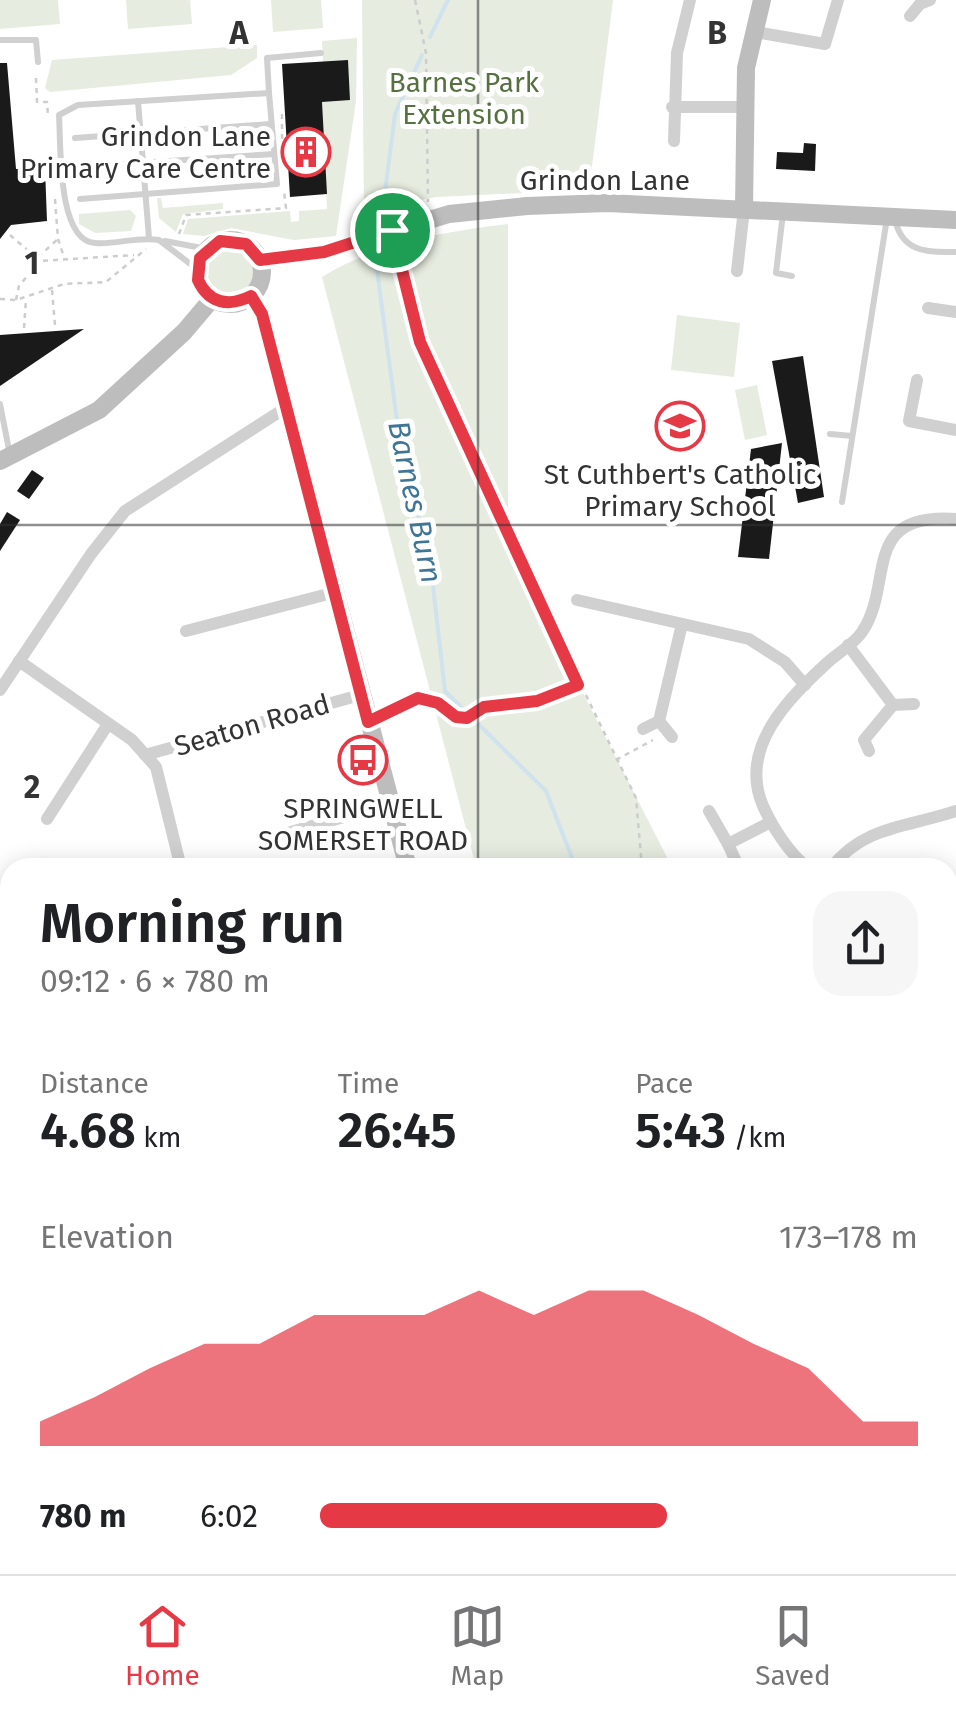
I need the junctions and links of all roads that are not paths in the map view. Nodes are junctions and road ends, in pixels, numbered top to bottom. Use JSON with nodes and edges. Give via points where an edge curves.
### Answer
{"nodes":[{"id":1,"x":690,"y":0,"type":"edge"},
{"id":2,"x":762,"y":0,"type":"edge"},
{"id":3,"x":838,"y":0,"type":"edge"},
{"id":4,"x":930,"y":0,"type":"edge"},
{"id":5,"x":910,"y":16,"type":"dead end"},
{"id":6,"x":755,"y":32,"type":"junction"},
{"id":7,"x":0,"y":40,"type":"edge"},
{"id":8,"x":266,"y":48,"type":"dead end"},
{"id":9,"x":321,"y":53,"type":"dead end"},
{"id":10,"x":267,"y":58,"type":"junction"},
{"id":11,"x":38,"y":62,"type":"dead end"},
{"id":12,"x":268,"y":92,"type":"junction"},
{"id":13,"x":138,"y":101,"type":"junction"},
{"id":14,"x":672,"y":107,"type":"junction"},
{"id":15,"x":745,"y":107,"type":"junction"},
{"id":16,"x":271,"y":124,"type":"junction"},
{"id":17,"x":140,"y":134,"type":"junction"},
{"id":18,"x":75,"y":138,"type":"dead end"},
{"id":19,"x":674,"y":141,"type":"dead end"},
{"id":20,"x":274,"y":154,"type":"junction"},
{"id":21,"x":143,"y":164,"type":"junction"},
{"id":22,"x":78,"y":167,"type":"dead end"},
{"id":23,"x":146,"y":194,"type":"junction"},
{"id":24,"x":80,"y":199,"type":"dead end"},
{"id":25,"x":744,"y":209,"type":"junction"},
{"id":26,"x":784,"y":212,"type":"junction"},
{"id":27,"x":891,"y":217,"type":"junction"},
{"id":28,"x":956,"y":220,"type":"edge"},
{"id":29,"x":155,"y":242,"type":"junction"},
{"id":30,"x":208,"y":248,"type":"junction"},
{"id":31,"x":956,"y":252,"type":"edge"},
{"id":32,"x":260,"y":260,"type":"junction"},
{"id":33,"x":198,"y":270,"type":"junction"},
{"id":34,"x":737,"y":271,"type":"dead end"},
{"id":35,"x":792,"y":276,"type":"dead end"},
{"id":36,"x":251,"y":296,"type":"junction"},
{"id":37,"x":212,"y":299,"type":"junction"},
{"id":38,"x":928,"y":308,"type":"dead end"},
{"id":39,"x":956,"y":312,"type":"edge"},
{"id":40,"x":917,"y":380,"type":"dead end"},
{"id":41,"x":0,"y":404,"type":"edge"},
{"id":42,"x":288,"y":407,"type":"junction"},
{"id":43,"x":956,"y":430,"type":"edge"},
{"id":44,"x":830,"y":434,"type":"dead end"},
{"id":45,"x":852,"y":436,"type":"junction"},
{"id":46,"x":5,"y":459,"type":"edge"},
{"id":47,"x":842,"y":502,"type":"dead end"},
{"id":48,"x":956,"y":519,"type":"edge"},
{"id":49,"x":336,"y":592,"type":"junction"},
{"id":50,"x":577,"y":600,"type":"dead end"},
{"id":51,"x":682,"y":624,"type":"junction"},
{"id":52,"x":186,"y":631,"type":"dead end"},
{"id":53,"x":848,"y":645,"type":"junction"},
{"id":54,"x":19,"y":661,"type":"junction"},
{"id":55,"x":805,"y":686,"type":"junction"},
{"id":56,"x":0,"y":690,"type":"edge"},
{"id":57,"x":360,"y":695,"type":"junction"},
{"id":58,"x":914,"y":704,"type":"dead end"},
{"id":59,"x":893,"y":706,"type":"junction"},
{"id":60,"x":108,"y":724,"type":"junction"},
{"id":61,"x":644,"y":729,"type":"dead end"},
{"id":62,"x":869,"y":750,"type":"dead end"},
{"id":63,"x":145,"y":755,"type":"junction"},
{"id":64,"x":390,"y":804,"type":"junction"},
{"id":65,"x":956,"y":810,"type":"edge"},
{"id":66,"x":710,"y":811,"type":"dead end"},
{"id":67,"x":47,"y":819,"type":"dead end"},
{"id":68,"x":771,"y":822,"type":"junction"},
{"id":69,"x":280,"y":834,"type":"dead end"},
{"id":70,"x":728,"y":844,"type":"junction"},
{"id":71,"x":178,"y":858,"type":"edge"},
{"id":72,"x":405,"y":858,"type":"edge"},
{"id":73,"x":734,"y":858,"type":"edge"},
{"id":74,"x":800,"y":858,"type":"edge"},
{"id":75,"x":838,"y":858,"type":"edge"}],
"edges":[{"from":1,"to":14,"type":"street","via":[[676,52]]},
{"from":2,"to":6,"type":"street"},
{"from":3,"to":6,"type":"street","via":[[825,44]]},
{"from":4,"to":5,"type":"street"},
{"from":6,"to":15,"type":"street"},
{"from":7,"to":11,"type":"lane","via":[[36,40]]},
{"from":8,"to":10,"type":"lane"},
{"from":9,"to":10,"type":"lane"},
{"from":10,"to":12,"type":"lane"},
{"from":12,"to":13,"type":"lane"},
{"from":12,"to":16,"type":"lane"},
{"from":13,"to":17,"type":"lane"},
{"from":13,"to":29,"type":"lane","via":[[65,108],[59,115],[68,220],[76,236],[92,244]]},
{"from":14,"to":15,"type":"street"},
{"from":14,"to":19,"type":"street"},
{"from":15,"to":25,"type":"street"},
{"from":16,"to":17,"type":"lane"},
{"from":16,"to":20,"type":"lane"},
{"from":17,"to":18,"type":"lane"},
{"from":17,"to":21,"type":"lane"},
{"from":20,"to":21,"type":"lane"},
{"from":20,"to":23,"type":"lane","via":[[277,184]]},
{"from":21,"to":22,"type":"lane"},
{"from":21,"to":23,"type":"lane"},
{"from":23,"to":24,"type":"lane"},
{"from":23,"to":29,"type":"lane"},
{"from":25,"to":26,"type":"street","name":"Grindon Lane"},
{"from":25,"to":32,"type":"street","name":"Grindon Lane","via":[[527,206],[428,220],[324,252]]},
{"from":25,"to":34,"type":"street"},
{"from":26,"to":27,"type":"street","name":"Grindon Lane"},
{"from":26,"to":35,"type":"lane","via":[[775,268]]},
{"from":27,"to":28,"type":"street","name":"Grindon Lane"},
{"from":27,"to":31,"type":"lane","via":[[906,243],[920,252]]},
{"from":27,"to":45,"type":"lane"},
{"from":29,"to":30,"type":"lane"},
{"from":29,"to":33,"type":"lane"},
{"from":30,"to":32,"type":"street","name":"Grindon Lane","via":[[233,240]]},
{"from":30,"to":33,"type":"street"},
{"from":32,"to":36,"type":"street","via":[[260,282]]},
{"from":33,"to":37,"type":"street"},
{"from":36,"to":37,"type":"street","via":[[237,303]]},
{"from":36,"to":42,"type":"street"},
{"from":37,"to":46,"type":"street","via":[[98,410]]},
{"from":38,"to":39,"type":"street"},
{"from":40,"to":43,"type":"street","via":[[910,421]]},
{"from":41,"to":46,"type":"lane"},
{"from":42,"to":49,"type":"street"},
{"from":42,"to":54,"type":"street","via":[[125,511]]},
{"from":44,"to":45,"type":"lane"},
{"from":45,"to":47,"type":"lane"},
{"from":48,"to":53,"type":"street","via":[[910,524],[891,540],[871,612]]},
{"from":49,"to":52,"type":"street"},
{"from":49,"to":57,"type":"street"},
{"from":50,"to":51,"type":"street"},
{"from":51,"to":55,"type":"street","via":[[749,639],[785,662]]},
{"from":51,"to":61,"type":"street","via":[[665,729]]},
{"from":53,"to":55,"type":"street"},
{"from":53,"to":59,"type":"street"},
{"from":54,"to":56,"type":"street"},
{"from":54,"to":60,"type":"street"},
{"from":55,"to":68,"type":"street","via":[[762,742],[756,772]]},
{"from":57,"to":63,"type":"street","name":"Seaton Road"},
{"from":57,"to":64,"type":"street"},
{"from":58,"to":59,"type":"street"},
{"from":59,"to":62,"type":"street","via":[[864,740]]},
{"from":60,"to":63,"type":"street"},
{"from":60,"to":67,"type":"street"},
{"from":63,"to":71,"type":"street","via":[[156,767]]},
{"from":64,"to":69,"type":"street"},
{"from":64,"to":72,"type":"street"},
{"from":65,"to":75,"type":"street","via":[[874,832]]},
{"from":66,"to":70,"type":"street"},
{"from":68,"to":70,"type":"street"},
{"from":68,"to":74,"type":"street"},
{"from":70,"to":73,"type":"street"}]}
